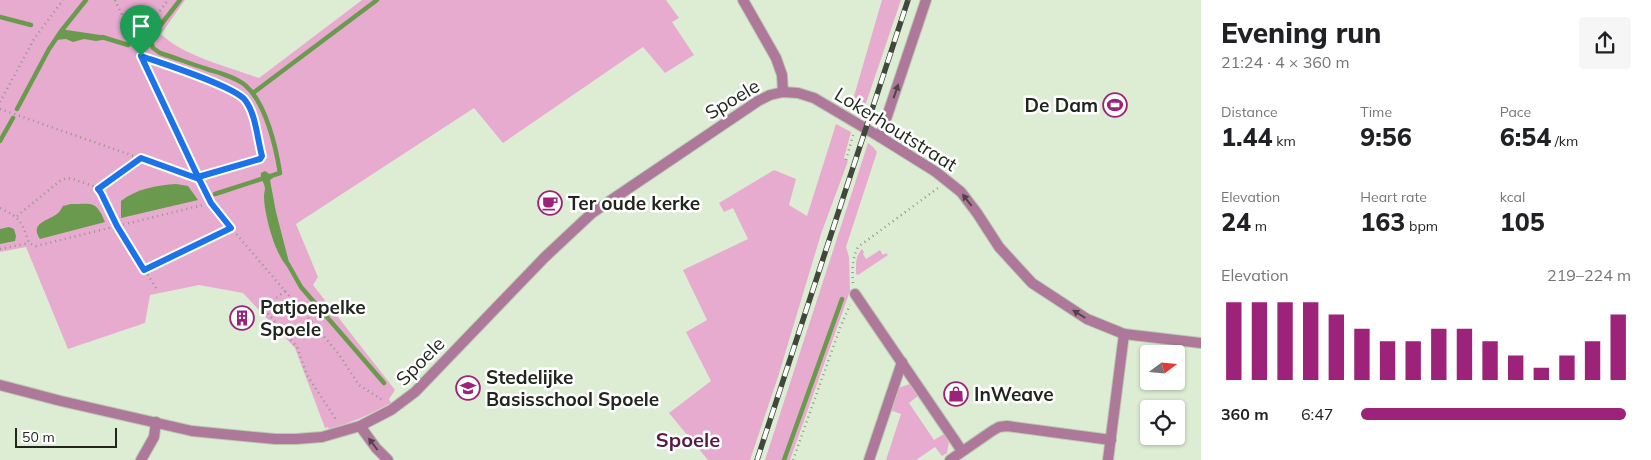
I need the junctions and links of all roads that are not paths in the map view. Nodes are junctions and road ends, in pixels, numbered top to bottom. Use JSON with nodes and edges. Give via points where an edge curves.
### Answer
{"nodes":[{"id":1,"x":743,"y":0,"type":"edge"},
{"id":2,"x":926,"y":0,"type":"edge"},
{"id":3,"x":784,"y":92,"type":"junction"},
{"id":4,"x":880,"y":137,"type":"junction"},
{"id":5,"x":854,"y":294,"type":"dead end"},
{"id":6,"x":1124,"y":334,"type":"junction"},
{"id":7,"x":1201,"y":342,"type":"edge"},
{"id":8,"x":902,"y":362,"type":"junction"},
{"id":9,"x":2,"y":388,"type":"edge"},
{"id":10,"x":156,"y":422,"type":"junction"},
{"id":11,"x":360,"y":426,"type":"junction"},
{"id":12,"x":1111,"y":440,"type":"junction"},
{"id":13,"x":962,"y":451,"type":"junction"},
{"id":14,"x":141,"y":460,"type":"edge"},
{"id":15,"x":388,"y":460,"type":"edge"},
{"id":16,"x":869,"y":460,"type":"edge"},
{"id":17,"x":950,"y":460,"type":"edge"},
{"id":18,"x":1108,"y":460,"type":"edge"}],
"edges":[{"from":1,"to":3,"type":"street","via":[[776,58]]},
{"from":4,"to":2,"type":"street","one_way":true},
{"from":3,"to":4,"type":"street","name":"Lokerhoutstraat","via":[[814,98]]},
{"from":3,"to":11,"type":"street","name":"Spoele","via":[[758,101],[592,213],[415,392],[391,410]]},
{"from":6,"to":4,"type":"street","name":"Lokerhoutstraat","one_way":true,"via":[[1087,319],[1032,283],[998,247],[960,192],[936,172]]},
{"from":5,"to":8,"type":"street"},
{"from":6,"to":7,"type":"street","name":"Lokerhoutstraat"},
{"from":6,"to":12,"type":"street"},
{"from":8,"to":13,"type":"street"},
{"from":8,"to":16,"type":"street"},
{"from":9,"to":10,"type":"street","name":"Spoele"},
{"from":10,"to":11,"type":"street","name":"Spoele","via":[[192,430],[296,440],[322,437]]},
{"from":10,"to":14,"type":"street","via":[[154,437]]},
{"from":15,"to":11,"type":"street","one_way":true},
{"from":12,"to":13,"type":"street","via":[[1007,426],[999,427]]},
{"from":12,"to":18,"type":"street"},
{"from":13,"to":17,"type":"street"}]}
